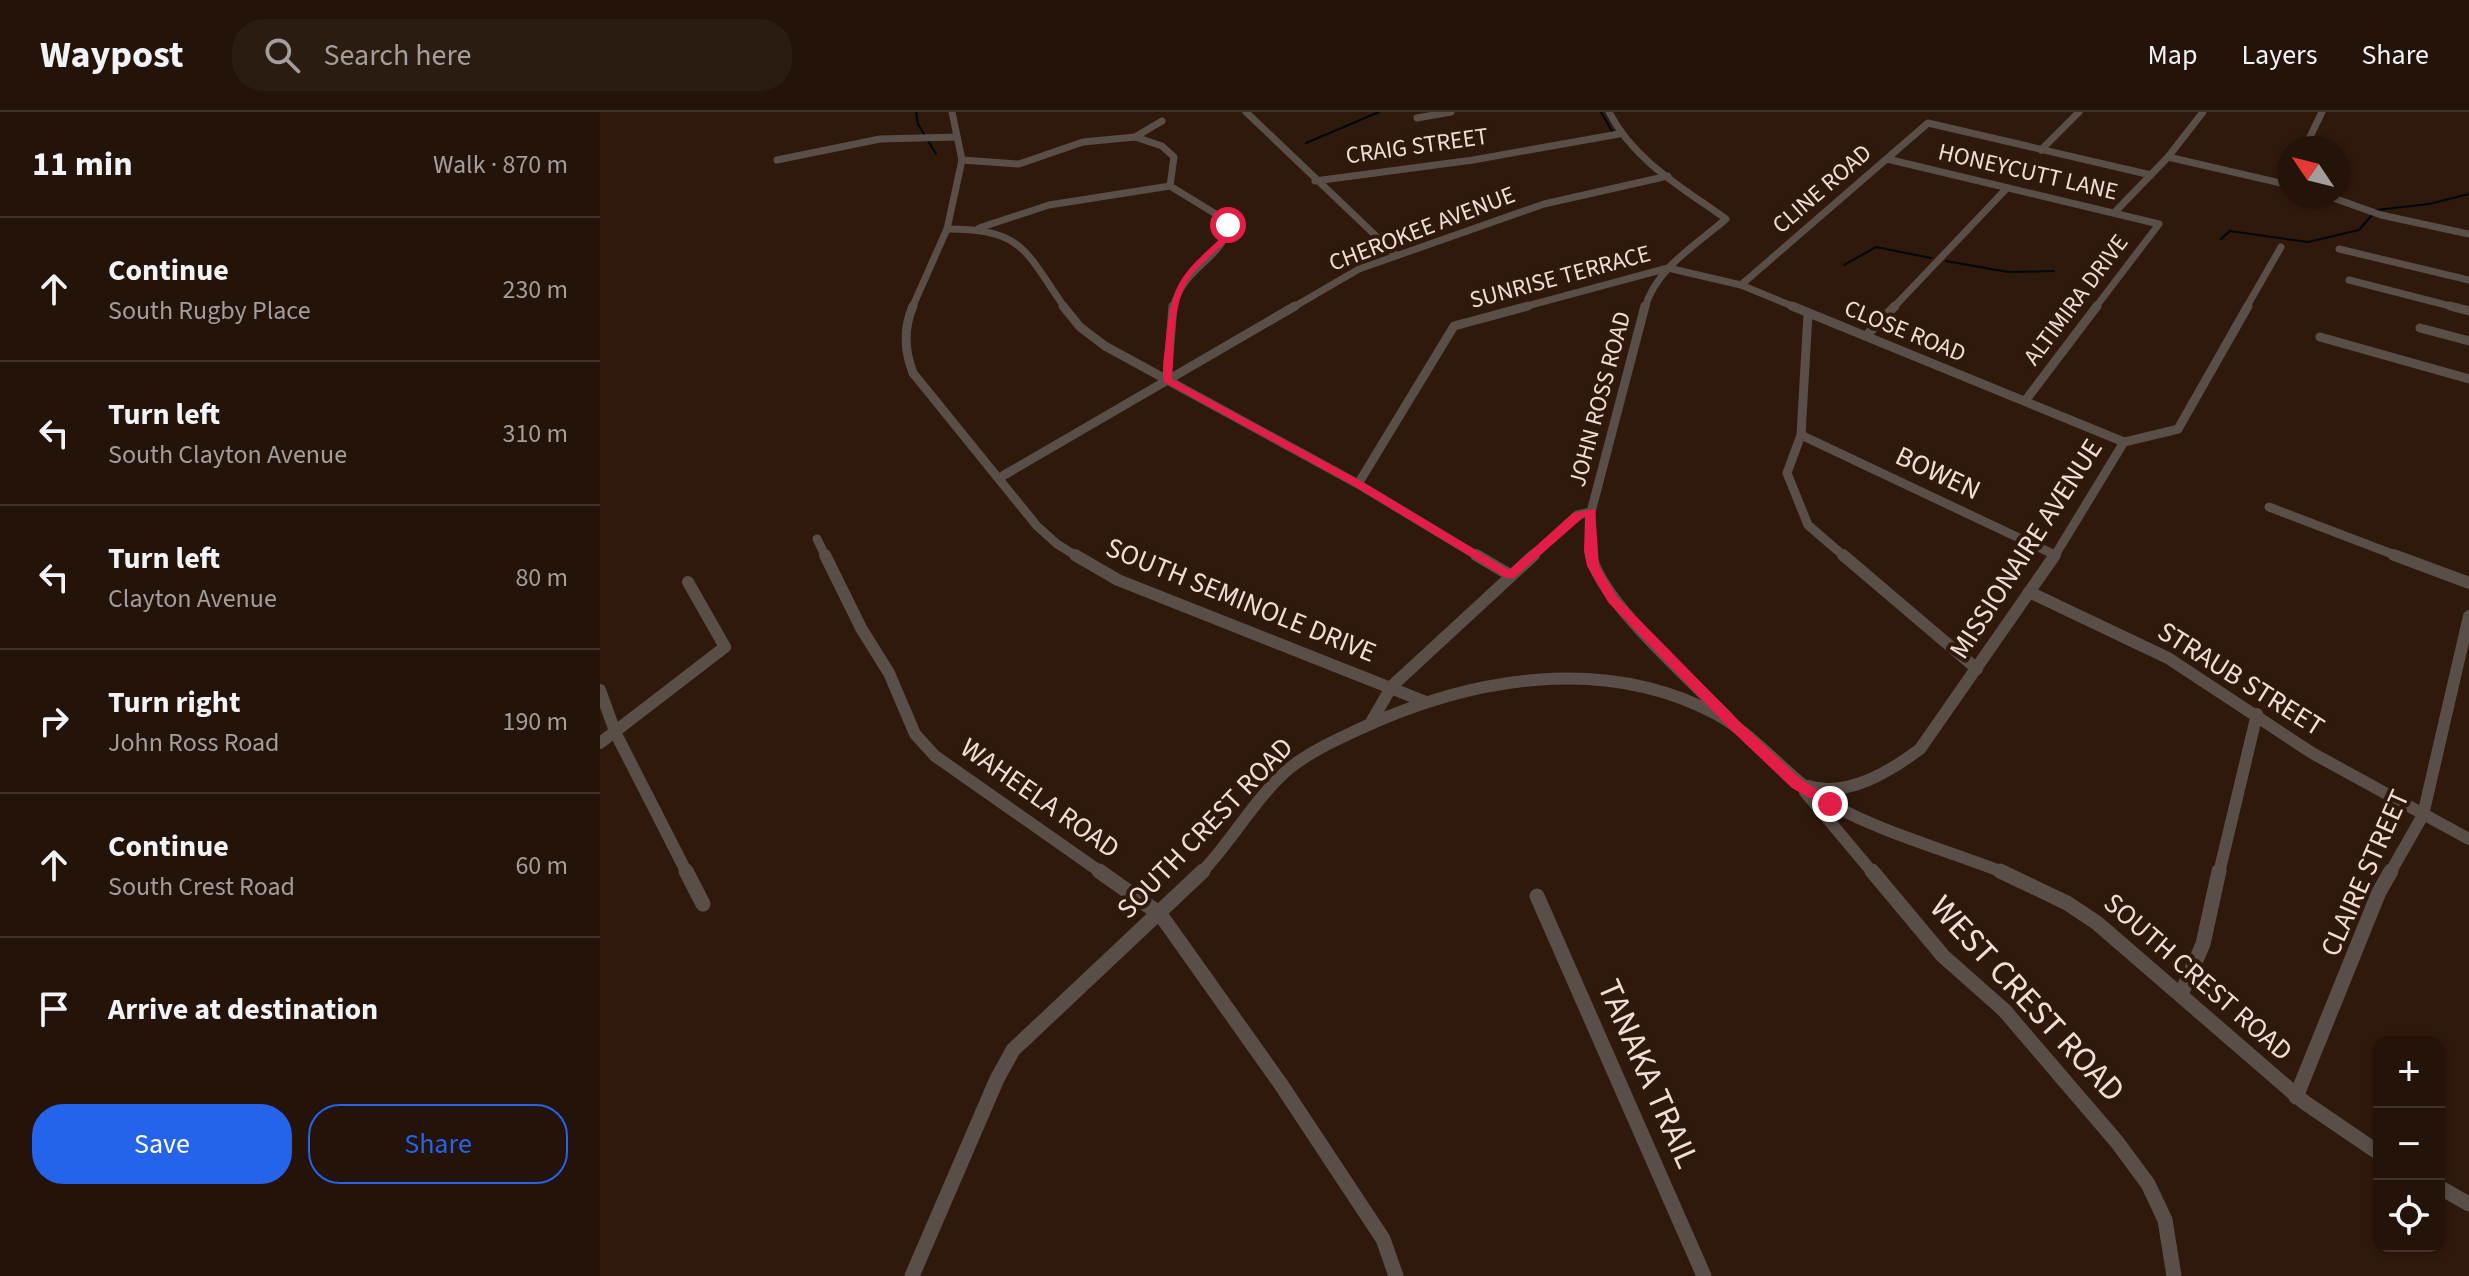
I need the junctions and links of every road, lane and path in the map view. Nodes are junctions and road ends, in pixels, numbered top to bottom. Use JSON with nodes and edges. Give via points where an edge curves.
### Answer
{"nodes":[{"id":1,"x":952,"y":112,"type":"edge"},
{"id":2,"x":1261,"y":112,"type":"edge"},
{"id":3,"x":1451,"y":112,"type":"edge"},
{"id":4,"x":1609,"y":112,"type":"edge"},
{"id":5,"x":2079,"y":112,"type":"edge"},
{"id":6,"x":2203,"y":112,"type":"edge"},
{"id":7,"x":2322,"y":112,"type":"edge"},
{"id":8,"x":1248,"y":114,"type":"edge"},
{"id":9,"x":1417,"y":118,"type":"dead end"},
{"id":10,"x":1162,"y":121,"type":"dead end"},
{"id":11,"x":1619,"y":134,"type":"junction"},
{"id":12,"x":2310,"y":136,"type":"edge"},
{"id":13,"x":957,"y":137,"type":"junction"},
{"id":14,"x":1135,"y":137,"type":"junction"},
{"id":15,"x":2041,"y":150,"type":"junction"},
{"id":16,"x":2168,"y":157,"type":"junction"},
{"id":17,"x":1887,"y":159,"type":"junction"},
{"id":18,"x":777,"y":160,"type":"dead end"},
{"id":19,"x":962,"y":160,"type":"junction"},
{"id":20,"x":2151,"y":175,"type":"junction"},
{"id":21,"x":1668,"y":176,"type":"junction"},
{"id":22,"x":1315,"y":181,"type":"junction"},
{"id":23,"x":2277,"y":182,"type":"edge"},
{"id":24,"x":1170,"y":186,"type":"junction"},
{"id":25,"x":2007,"y":188,"type":"junction"},
{"id":26,"x":2349,"y":203,"type":"edge"},
{"id":27,"x":2114,"y":213,"type":"junction"},
{"id":28,"x":2159,"y":224,"type":"joint"},
{"id":29,"x":979,"y":228,"type":"junction"},
{"id":30,"x":947,"y":229,"type":"junction"},
{"id":31,"x":2469,"y":234,"type":"edge"},
{"id":32,"x":2281,"y":247,"type":"dead end"},
{"id":33,"x":2339,"y":249,"type":"dead end"},
{"id":34,"x":1396,"y":255,"type":"junction"},
{"id":35,"x":1668,"y":268,"type":"junction"},
{"id":36,"x":2349,"y":280,"type":"dead end"},
{"id":37,"x":2469,"y":280,"type":"edge"},
{"id":38,"x":1741,"y":285,"type":"junction"},
{"id":39,"x":2469,"y":311,"type":"edge"},
{"id":40,"x":1808,"y":314,"type":"junction"},
{"id":41,"x":2420,"y":328,"type":"dead end"},
{"id":42,"x":1866,"y":336,"type":"junction"},
{"id":43,"x":2320,"y":337,"type":"dead end"},
{"id":44,"x":2469,"y":341,"type":"edge"},
{"id":45,"x":2469,"y":379,"type":"edge"},
{"id":46,"x":1167,"y":380,"type":"junction"},
{"id":47,"x":2025,"y":401,"type":"junction"},
{"id":48,"x":1801,"y":435,"type":"junction"},
{"id":49,"x":2124,"y":442,"type":"junction"},
{"id":50,"x":999,"y":478,"type":"junction"},
{"id":51,"x":1358,"y":484,"type":"junction"},
{"id":52,"x":2269,"y":507,"type":"dead end"},
{"id":53,"x":1591,"y":512,"type":"junction"},
{"id":54,"x":817,"y":539,"type":"dead end"},
{"id":55,"x":2055,"y":555,"type":"junction"},
{"id":56,"x":1510,"y":575,"type":"junction"},
{"id":57,"x":688,"y":582,"type":"dead end"},
{"id":58,"x":2469,"y":583,"type":"edge"},
{"id":59,"x":2029,"y":592,"type":"junction"},
{"id":60,"x":2469,"y":616,"type":"edge"},
{"id":61,"x":1977,"y":669,"type":"junction"},
{"id":62,"x":1392,"y":686,"type":"junction"},
{"id":63,"x":600,"y":690,"type":"edge"},
{"id":64,"x":1426,"y":702,"type":"junction"},
{"id":65,"x":2257,"y":714,"type":"junction"},
{"id":66,"x":1370,"y":724,"type":"junction"},
{"id":67,"x":1737,"y":727,"type":"junction"},
{"id":68,"x":616,"y":734,"type":"junction"},
{"id":69,"x":600,"y":743,"type":"edge"},
{"id":70,"x":1797,"y":784,"type":"junction"},
{"id":71,"x":2423,"y":815,"type":"junction"},
{"id":72,"x":2469,"y":839,"type":"edge"},
{"id":73,"x":1537,"y":896,"type":"dead end"},
{"id":74,"x":703,"y":904,"type":"dead end"},
{"id":75,"x":1160,"y":914,"type":"junction"},
{"id":76,"x":2182,"y":992,"type":"junction"},
{"id":77,"x":2296,"y":1097,"type":"junction"},
{"id":78,"x":2373,"y":1149,"type":"edge"},
{"id":79,"x":2445,"y":1190,"type":"edge"},
{"id":80,"x":2469,"y":1204,"type":"edge"},
{"id":81,"x":912,"y":1276,"type":"edge"},
{"id":82,"x":1396,"y":1276,"type":"edge"},
{"id":83,"x":1704,"y":1276,"type":"edge"},
{"id":84,"x":2174,"y":1276,"type":"edge"}],
"edges":[{"from":1,"to":13,"type":"street","name":"SOUTH SEMINOLE DRIVE"},
{"from":2,"to":8,"type":"street"},
{"from":3,"to":9,"type":"street"},
{"from":4,"to":11,"type":"street","name":"JOHN ROSS ROAD"},
{"from":5,"to":15,"type":"street"},
{"from":6,"to":16,"type":"street","name":"ALTIMIRA DRIVE"},
{"from":7,"to":12,"type":"street"},
{"from":8,"to":22,"type":"street"},
{"from":10,"to":14,"type":"street"},
{"from":11,"to":21,"type":"street","name":"JOHN ROSS ROAD"},
{"from":11,"to":22,"type":"street","name":"CRAIG STREET"},
{"from":13,"to":18,"type":"street","via":[[880,139]]},
{"from":13,"to":19,"type":"street","name":"SOUTH SEMINOLE DRIVE"},
{"from":14,"to":19,"type":"street","via":[[1083,142],[1019,164]]},
{"from":14,"to":24,"type":"street","via":[[1162,146],[1174,157]]},
{"from":15,"to":17,"type":"street","name":"CLINE ROAD","via":[[1928,123]]},
{"from":15,"to":20,"type":"street"},
{"from":16,"to":20,"type":"street","name":"ALTIMIRA DRIVE"},
{"from":16,"to":23,"type":"street"},
{"from":17,"to":25,"type":"street","name":"HONEYCUTT LANE"},
{"from":17,"to":38,"type":"street","name":"CLINE ROAD"},
{"from":19,"to":30,"type":"street","name":"SOUTH SEMINOLE DRIVE"},
{"from":20,"to":27,"type":"street","name":"ALTIMIRA DRIVE"},
{"from":21,"to":34,"type":"street","name":"CHEROKEE AVENUE","via":[[1544,204]]},
{"from":21,"to":35,"type":"street","name":"JOHN ROSS ROAD","via":[[1726,219]]},
{"from":22,"to":34,"type":"street"},
{"from":24,"to":29,"type":"street","via":[[1066,200]]},
{"from":24,"to":46,"type":"street","via":[[1184,200],[1221,219],[1228,230],[1178,290]]},
{"from":25,"to":27,"type":"street","name":"HONEYCUTT LANE"},
{"from":25,"to":42,"type":"street"},
{"from":26,"to":31,"type":"street"},
{"from":27,"to":28,"type":"street","name":"HONEYCUTT LANE"},
{"from":28,"to":47,"type":"street","name":"ALTIMIRA DRIVE"},
{"from":29,"to":30,"type":"street"},
{"from":29,"to":46,"type":"street","via":[[1024,246],[1081,328]]},
{"from":30,"to":50,"type":"street","name":"SOUTH SEMINOLE DRIVE","via":[[906,322],[906,354],[913,373]]},
{"from":32,"to":49,"type":"street","name":"MISSIONAIRE AVENUE","via":[[2178,429]]},
{"from":33,"to":37,"type":"street"},
{"from":34,"to":46,"type":"street","name":"CHEROKEE AVENUE","via":[[1340,279]]},
{"from":35,"to":38,"type":"street","name":"CLOSE ROAD"},
{"from":35,"to":51,"type":"street","name":"SUNRISE TERRACE","via":[[1454,326]]},
{"from":35,"to":53,"type":"street","name":"JOHN ROSS ROAD","via":[[1648,296]]},
{"from":36,"to":39,"type":"street"},
{"from":38,"to":40,"type":"street","name":"CLOSE ROAD"},
{"from":40,"to":42,"type":"street","name":"CLOSE ROAD"},
{"from":40,"to":48,"type":"street"},
{"from":41,"to":44,"type":"street"},
{"from":42,"to":47,"type":"street","name":"CLOSE ROAD"},
{"from":43,"to":45,"type":"street"},
{"from":46,"to":50,"type":"street","name":"CHEROKEE AVENUE"},
{"from":46,"to":51,"type":"street"},
{"from":47,"to":49,"type":"street","name":"CLOSE ROAD"},
{"from":48,"to":55,"type":"street","name":"BOWEN"},
{"from":48,"to":61,"type":"street","via":[[1787,473],[1808,525]]},
{"from":49,"to":55,"type":"street","name":"MISSIONAIRE AVENUE"},
{"from":50,"to":62,"type":"street","name":"SOUTH SEMINOLE DRIVE","via":[[1037,526],[1093,567]]},
{"from":51,"to":56,"type":"street"},
{"from":52,"to":58,"type":"street"},
{"from":53,"to":56,"type":"street","via":[[1577,515]]},
{"from":53,"to":67,"type":"street","name":"JOHN ROSS ROAD","via":[[1590,551],[1599,580]]},
{"from":54,"to":75,"type":"street","name":"WAHEELA ROAD","via":[[889,673],[915,734],[935,756]]},
{"from":55,"to":59,"type":"street","name":"MISSIONAIRE AVENUE"},
{"from":56,"to":62,"type":"street"},
{"from":57,"to":68,"type":"street","via":[[725,647]]},
{"from":59,"to":61,"type":"street","name":"MISSIONAIRE AVENUE"},
{"from":59,"to":65,"type":"street","name":"STRAUB STREET","via":[[2168,658]]},
{"from":60,"to":71,"type":"street","name":"CLAIRE STREET"},
{"from":61,"to":70,"type":"street","name":"MISSIONAIRE AVENUE","via":[[1942,722],[1904,762],[1828,791]]},
{"from":62,"to":64,"type":"street","name":"SOUTH SEMINOLE DRIVE"},
{"from":62,"to":66,"type":"street"},
{"from":63,"to":68,"type":"street"},
{"from":64,"to":66,"type":"street","name":"SOUTH CREST ROAD"},
{"from":64,"to":67,"type":"street","name":"SOUTH CREST ROAD","via":[[1534,678],[1588,677],[1662,692]]},
{"from":65,"to":71,"type":"street","name":"STRAUB STREET","via":[[2312,753]]},
{"from":65,"to":76,"type":"street","via":[[2212,912],[2194,974]]},
{"from":66,"to":75,"type":"street","name":"SOUTH CREST ROAD","via":[[1292,767]]},
{"from":67,"to":70,"type":"street","name":"SOUTH CREST ROAD"},
{"from":68,"to":69,"type":"street"},
{"from":68,"to":74,"type":"street"},
{"from":70,"to":76,"type":"street","name":"SOUTH CREST ROAD","via":[[1896,836],[2050,892],[2110,932]]},
{"from":70,"to":84,"type":"street","name":"WEST CREST ROAD","via":[[1943,956],[2004,1010],[2117,1142],[2148,1184],[2165,1220]]},
{"from":71,"to":72,"type":"street","name":"STRAUB STREET"},
{"from":71,"to":77,"type":"street","name":"CLAIRE STREET","via":[[2379,892]]},
{"from":73,"to":83,"type":"street","name":"TANAKA TRAIL"},
{"from":75,"to":81,"type":"street","name":"SOUTH CREST ROAD","via":[[1013,1050]]},
{"from":75,"to":82,"type":"street","name":"WAHEELA ROAD","via":[[1383,1239]]},
{"from":76,"to":77,"type":"street","name":"SOUTH CREST ROAD"},
{"from":77,"to":78,"type":"street","name":"SOUTH CREST ROAD"},
{"from":79,"to":80,"type":"street"}]}
